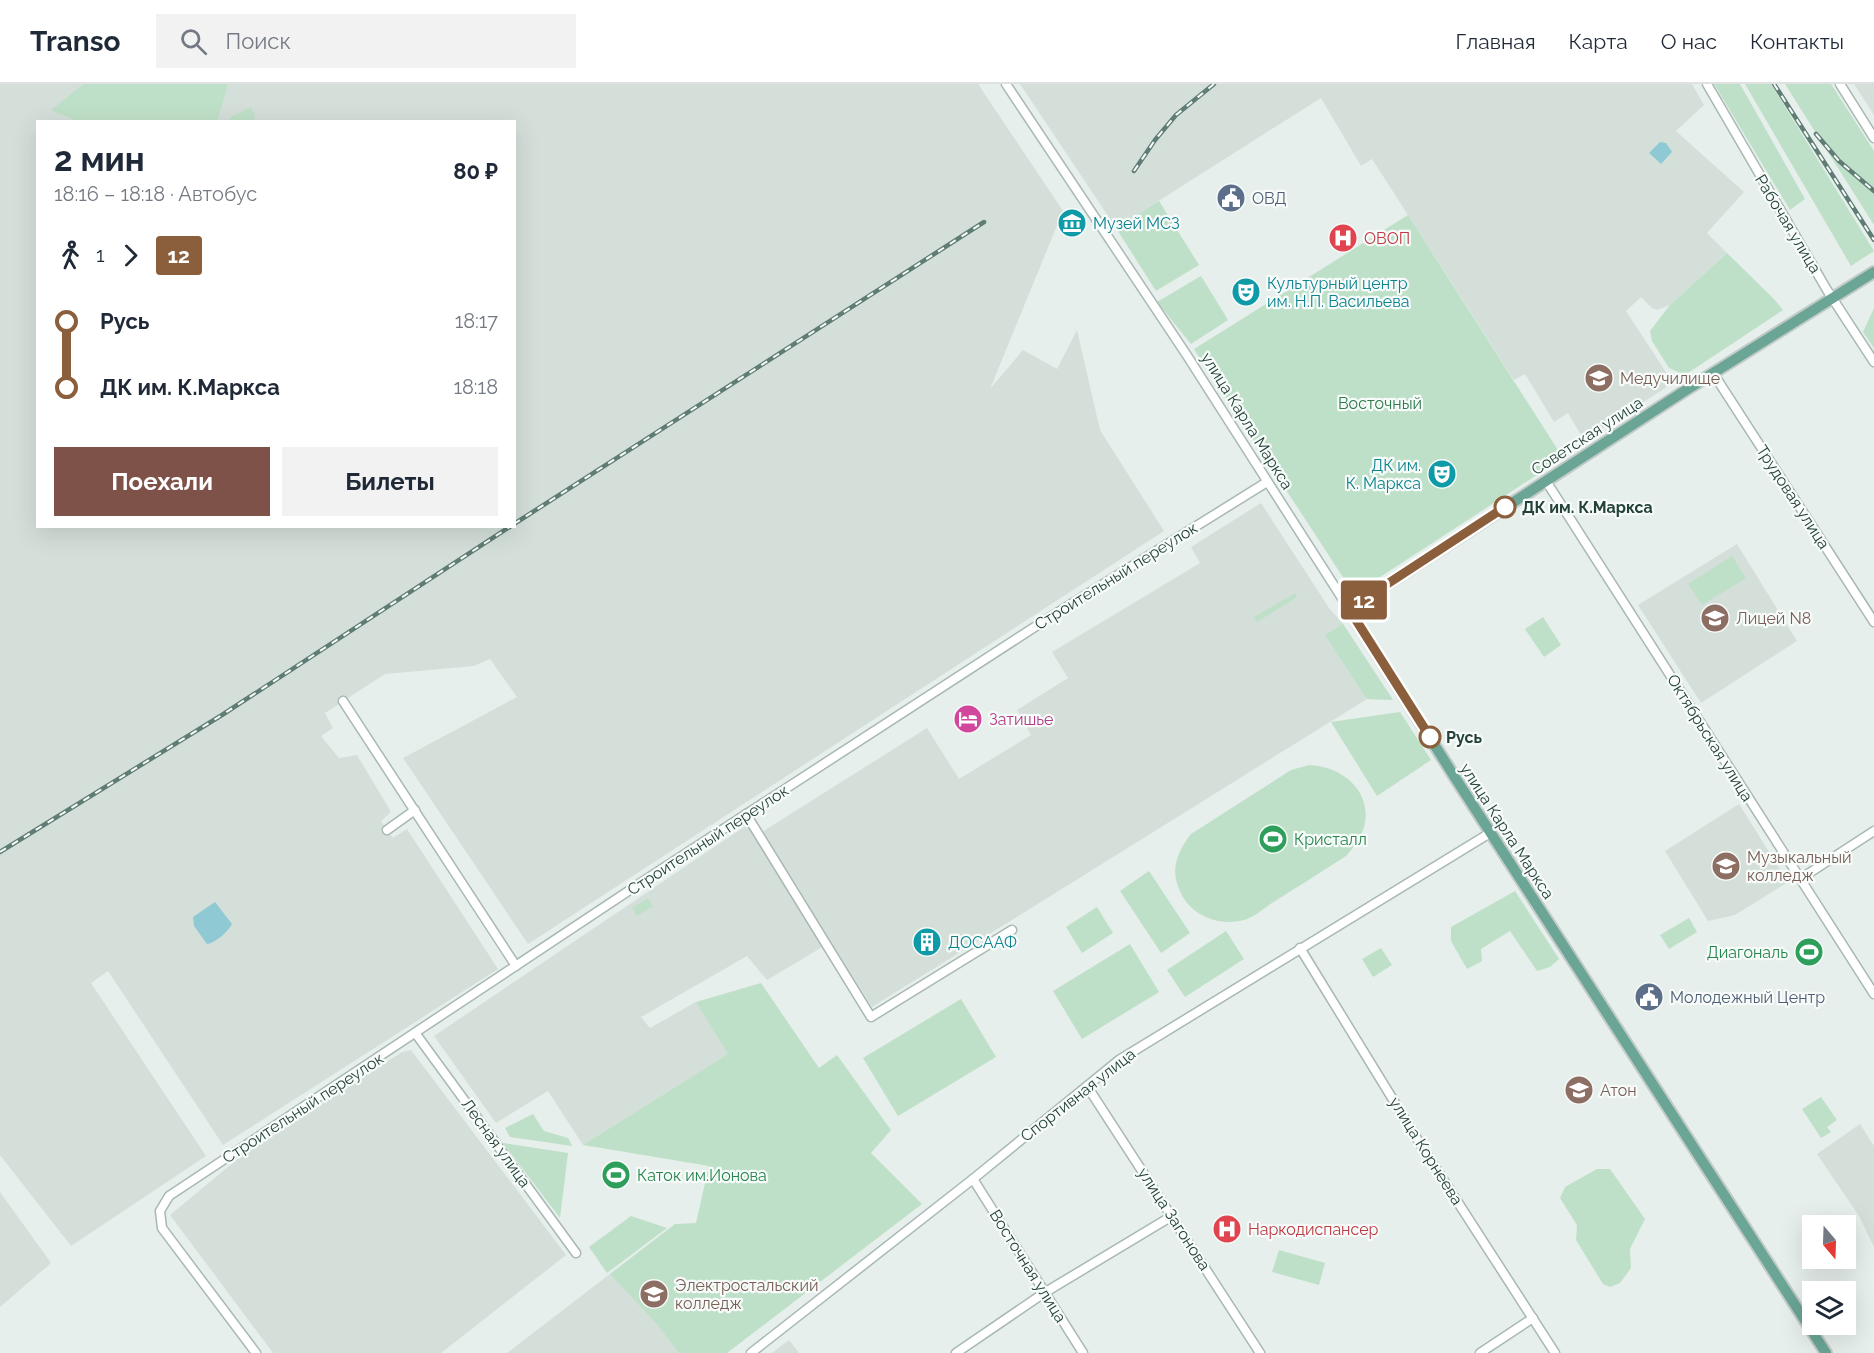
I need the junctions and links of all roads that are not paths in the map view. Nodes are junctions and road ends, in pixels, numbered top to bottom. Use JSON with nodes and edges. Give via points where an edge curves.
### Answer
{"nodes":[{"id":1,"x":1006,"y":84,"type":"edge"},
{"id":2,"x":1707,"y":84,"type":"edge"},
{"id":3,"x":1840,"y":84,"type":"edge"},
{"id":4,"x":1874,"y":138,"type":"edge"},
{"id":5,"x":1874,"y":272,"type":"edge"},
{"id":6,"x":1832,"y":298,"type":"junction"},
{"id":7,"x":1874,"y":362,"type":"edge"},
{"id":8,"x":1713,"y":373,"type":"junction"},
{"id":9,"x":1546,"y":481,"type":"junction"},
{"id":10,"x":1267,"y":482,"type":"junction"},
{"id":11,"x":1349,"y":609,"type":"junction"},
{"id":12,"x":1874,"y":621,"type":"edge"},
{"id":13,"x":343,"y":701,"type":"dead end"},
{"id":14,"x":415,"y":810,"type":"junction"},
{"id":15,"x":746,"y":814,"type":"junction"},
{"id":16,"x":387,"y":830,"type":"dead end"},
{"id":17,"x":1874,"y":831,"type":"edge"},
{"id":18,"x":1490,"y":833,"type":"junction"},
{"id":19,"x":1800,"y":879,"type":"junction"},
{"id":20,"x":1012,"y":930,"type":"dead end"},
{"id":21,"x":1300,"y":948,"type":"junction"},
{"id":22,"x":516,"y":966,"type":"junction"},
{"id":23,"x":1874,"y":994,"type":"edge"},
{"id":24,"x":416,"y":1034,"type":"junction"},
{"id":25,"x":1087,"y":1086,"type":"junction"},
{"id":26,"x":973,"y":1179,"type":"junction"},
{"id":27,"x":1172,"y":1216,"type":"junction"},
{"id":28,"x":576,"y":1253,"type":"dead end"},
{"id":29,"x":1044,"y":1293,"type":"junction"},
{"id":30,"x":1533,"y":1318,"type":"junction"},
{"id":31,"x":256,"y":1353,"type":"edge"},
{"id":32,"x":751,"y":1353,"type":"edge"},
{"id":33,"x":956,"y":1353,"type":"edge"},
{"id":34,"x":1083,"y":1353,"type":"edge"},
{"id":35,"x":1260,"y":1353,"type":"edge"},
{"id":36,"x":1480,"y":1353,"type":"edge"},
{"id":37,"x":1555,"y":1353,"type":"edge"},
{"id":38,"x":1826,"y":1353,"type":"edge"}],
"edges":[{"from":1,"to":10,"type":"street","name":"улица Карла Маркса"},
{"from":2,"to":6,"type":"street","name":"Рабочая улица"},
{"from":3,"to":4,"type":"street"},
{"from":5,"to":6,"type":"main road","name":"Советская улица"},
{"from":6,"to":7,"type":"street","name":"Рабочая улица"},
{"from":6,"to":8,"type":"main road","name":"Советская улица"},
{"from":8,"to":9,"type":"main road","name":"Советская улица"},
{"from":8,"to":12,"type":"street","name":"Трудовая улица"},
{"from":9,"to":11,"type":"main road","name":"Советская улица"},
{"from":9,"to":19,"type":"street","name":"Октябрьская улица"},
{"from":10,"to":11,"type":"street","name":"улица Карла Маркса"},
{"from":10,"to":15,"type":"street","name":"Строительный переулок"},
{"from":11,"to":18,"type":"main road","name":"улица Карла Маркса"},
{"from":13,"to":14,"type":"street"},
{"from":14,"to":16,"type":"street"},
{"from":14,"to":22,"type":"street"},
{"from":15,"to":20,"type":"street","via":[[871,1017]]},
{"from":15,"to":22,"type":"street","name":"Строительный переулок"},
{"from":17,"to":19,"type":"street"},
{"from":18,"to":21,"type":"street","name":"Спортивная улица"},
{"from":18,"to":38,"type":"main road","name":"улица Карла Маркса"},
{"from":19,"to":23,"type":"street","name":"Октябрьская улица"},
{"from":21,"to":25,"type":"street","name":"Спортивная улица","via":[[1132,1051]]},
{"from":21,"to":30,"type":"street","name":"улица Корнеева"},
{"from":22,"to":24,"type":"street","name":"Строительный переулок"},
{"from":24,"to":28,"type":"street","name":"Лесная улица"},
{"from":24,"to":31,"type":"street","name":"Строительный переулок","via":[[169,1196],[160,1211],[162,1228]]},
{"from":25,"to":26,"type":"street","name":"Спортивная улица"},
{"from":25,"to":27,"type":"street","name":"улица Загонова"},
{"from":26,"to":29,"type":"street","name":"Восточная улица"},
{"from":26,"to":32,"type":"street","name":"Спортивная улица"},
{"from":27,"to":29,"type":"street"},
{"from":27,"to":35,"type":"street","name":"улица Загонова"},
{"from":29,"to":33,"type":"street"},
{"from":29,"to":34,"type":"street","name":"Восточная улица"},
{"from":30,"to":36,"type":"street"},
{"from":30,"to":37,"type":"street","name":"улица Корнеева"}]}
